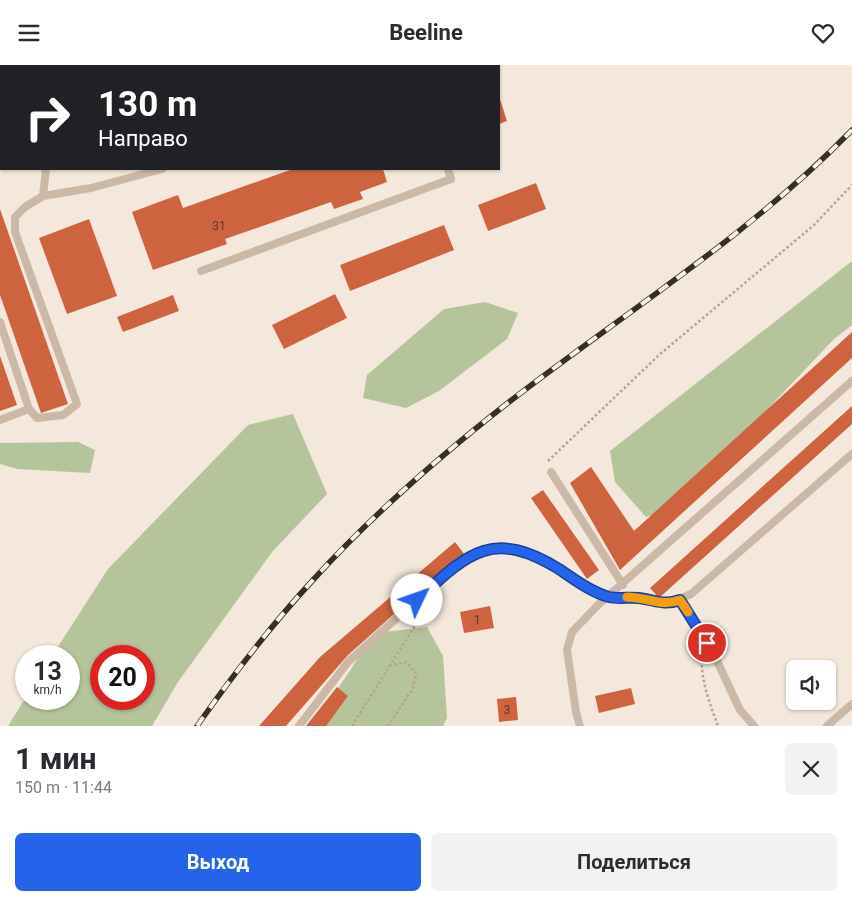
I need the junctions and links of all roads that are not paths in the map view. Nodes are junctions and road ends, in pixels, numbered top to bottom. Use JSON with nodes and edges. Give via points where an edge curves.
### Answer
{"nodes":[{"id":1,"x":46,"y":170,"type":"edge"},
{"id":2,"x":158,"y":170,"type":"edge"},
{"id":3,"x":448,"y":170,"type":"edge"},
{"id":4,"x":43,"y":196,"type":"junction"},
{"id":5,"x":200,"y":271,"type":"dead end"},
{"id":6,"x":0,"y":322,"type":"edge"},
{"id":7,"x":852,"y":381,"type":"edge"},
{"id":8,"x":29,"y":409,"type":"junction"},
{"id":9,"x":0,"y":420,"type":"edge"},
{"id":10,"x":851,"y":458,"type":"edge"},
{"id":11,"x":551,"y":472,"type":"road end"},
{"id":12,"x":623,"y":585,"type":"junction"},
{"id":13,"x":609,"y":597,"type":"junction"},
{"id":14,"x":680,"y":600,"type":"junction"},
{"id":15,"x":852,"y":704,"type":"edge"},
{"id":16,"x":299,"y":726,"type":"edge"},
{"id":17,"x":580,"y":726,"type":"edge"},
{"id":18,"x":754,"y":726,"type":"edge"},
{"id":19,"x":827,"y":726,"type":"edge"}],
"edges":[{"from":1,"to":4,"type":"lane"},
{"from":2,"to":4,"type":"lane","via":[[91,188]]},
{"from":3,"to":5,"type":"lane","via":[[451,179]]},
{"from":4,"to":8,"type":"lane","via":[[15,217],[15,232],[77,403],[63,415],[38,418]]},
{"from":6,"to":8,"type":"lane"},
{"from":7,"to":12,"type":"lane"},
{"from":8,"to":9,"type":"lane"},
{"from":10,"to":14,"type":"lane"},
{"from":11,"to":12,"type":"lane"},
{"from":12,"to":13,"type":"lane"},
{"from":13,"to":14,"type":"lane","via":[[667,604]]},
{"from":13,"to":16,"type":"lane","via":[[538,557],[512,549],[476,553],[449,571],[348,662]]},
{"from":13,"to":17,"type":"lane","via":[[572,632],[566,650]]},
{"from":14,"to":18,"type":"lane","via":[[707,643],[740,710]]},
{"from":15,"to":19,"type":"lane"}]}
